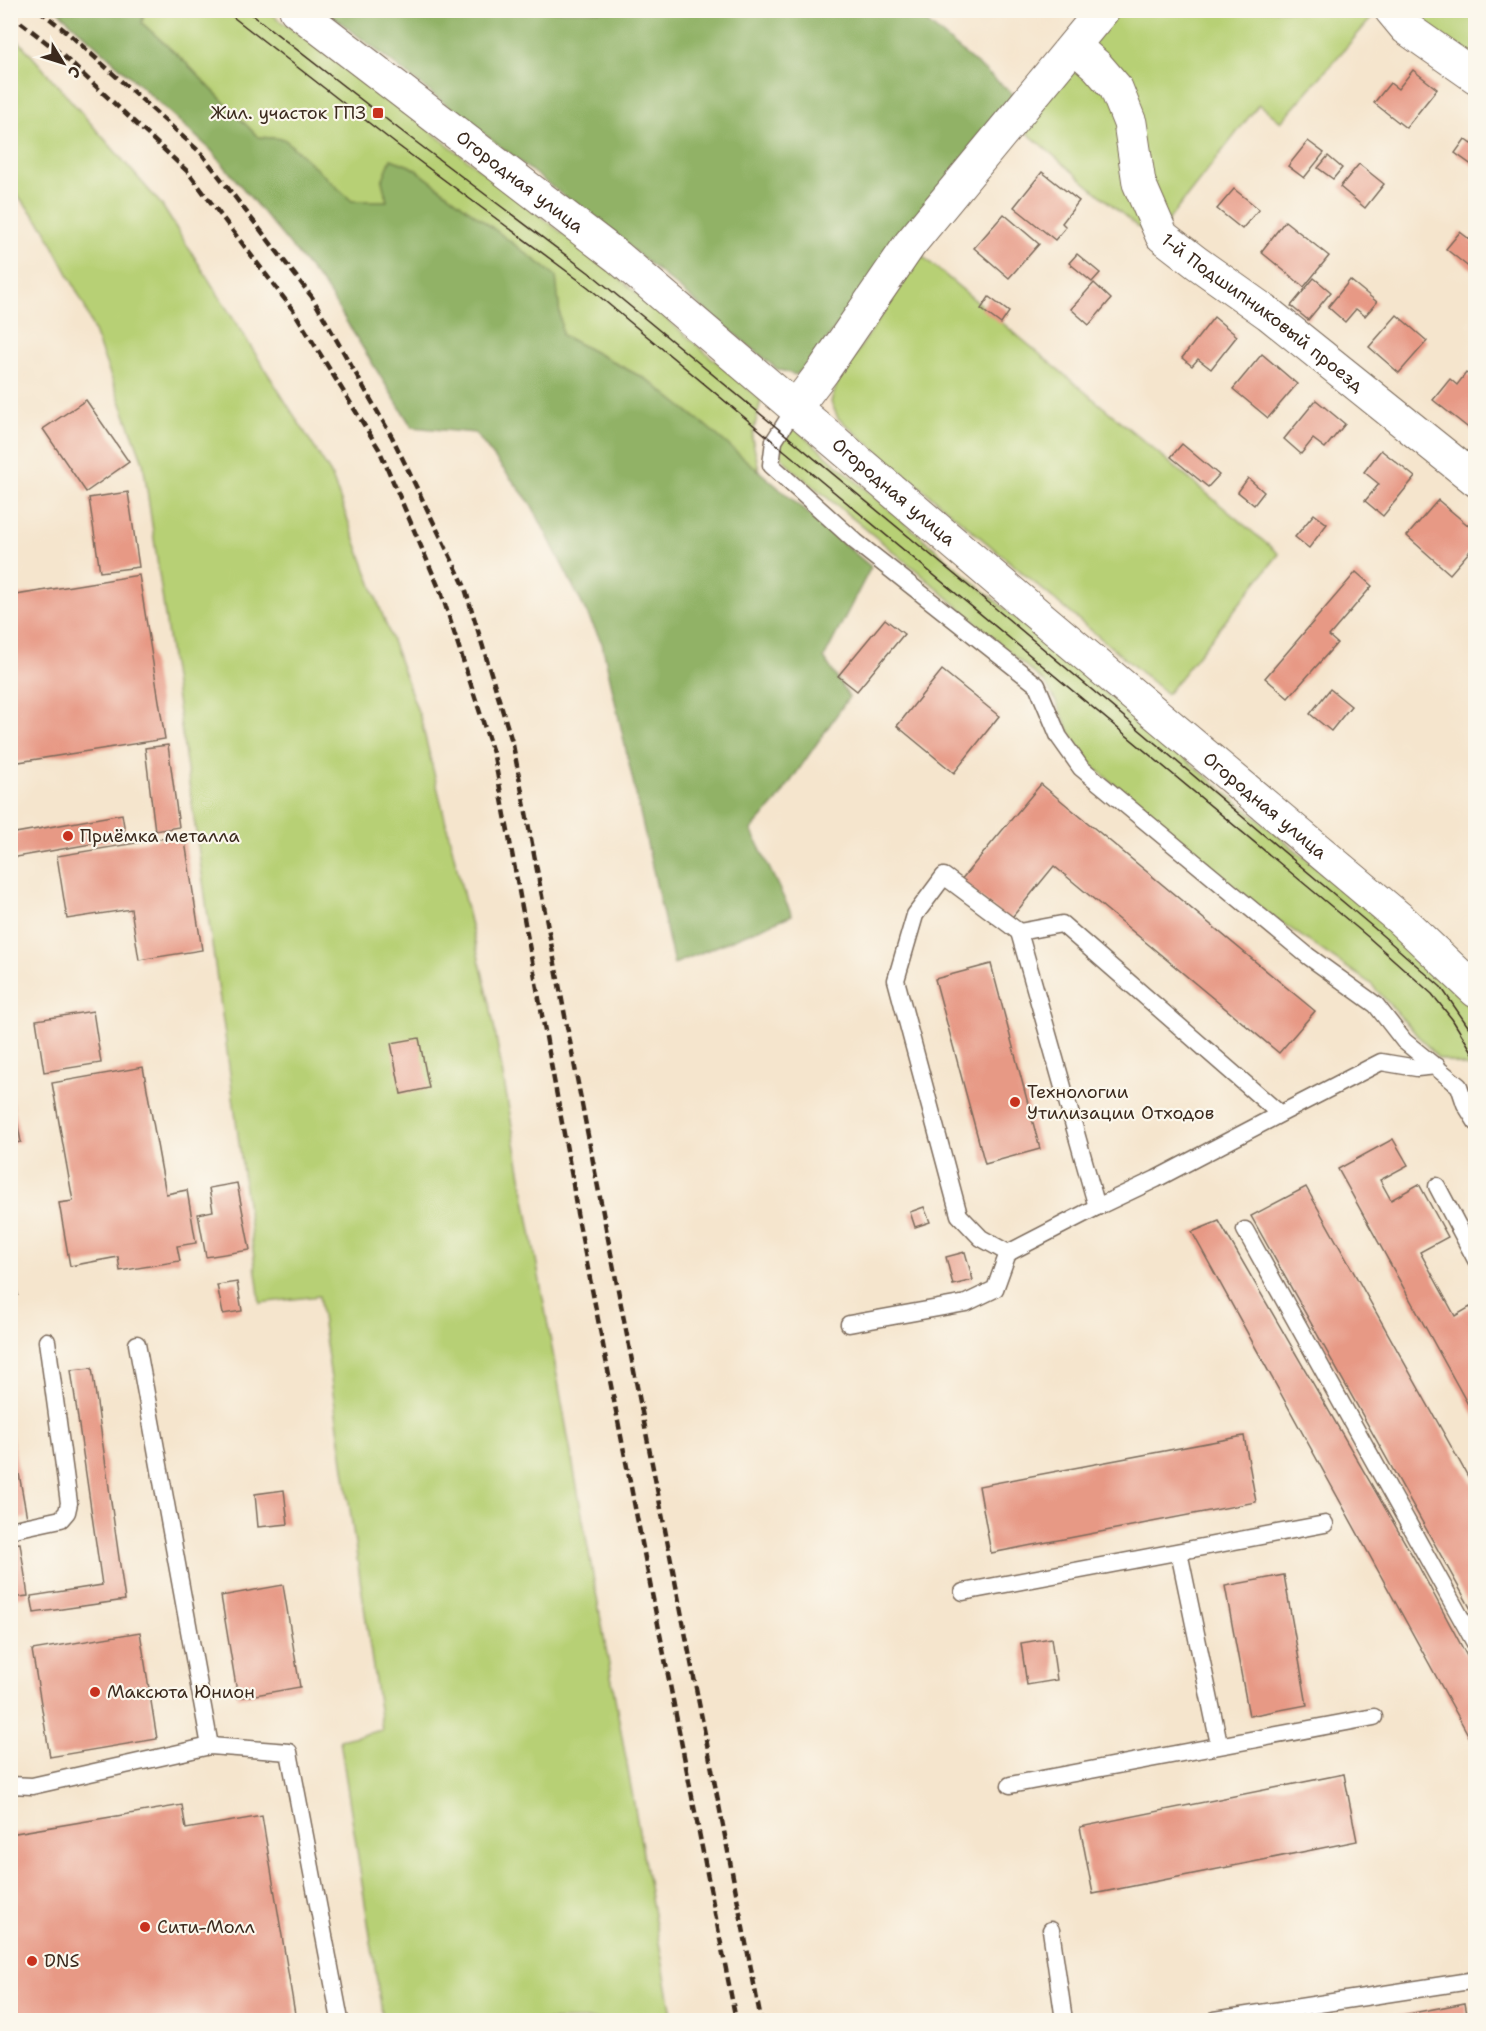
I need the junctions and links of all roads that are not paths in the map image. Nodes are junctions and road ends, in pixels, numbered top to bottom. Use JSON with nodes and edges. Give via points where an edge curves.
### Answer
{"nodes":[{"id":1,"x":296,"y":10,"type":"edge"},
{"id":2,"x":1103,"y":10,"type":"edge"},
{"id":3,"x":1391,"y":10,"type":"edge"},
{"id":4,"x":1074,"y":46,"type":"junction"},
{"id":5,"x":1476,"y":77,"type":"edge"},
{"id":6,"x":795,"y":408,"type":"junction"},
{"id":7,"x":1476,"y":480,"type":"edge"},
{"id":8,"x":1019,"y":932,"type":"junction"},
{"id":9,"x":1476,"y":991,"type":"edge"},
{"id":10,"x":1437,"y":1066,"type":"junction"},
{"id":11,"x":1467,"y":1084,"type":"edge"},
{"id":12,"x":1280,"y":1114,"type":"junction"},
{"id":13,"x":1476,"y":1122,"type":"edge"},
{"id":14,"x":1437,"y":1186,"type":"dead end"},
{"id":15,"x":1097,"y":1208,"type":"junction"},
{"id":16,"x":1245,"y":1230,"type":"dead end"},
{"id":17,"x":1008,"y":1253,"type":"junction"},
{"id":18,"x":1476,"y":1260,"type":"edge"},
{"id":19,"x":849,"y":1324,"type":"dead end"},
{"id":20,"x":47,"y":1341,"type":"dead end"},
{"id":21,"x":137,"y":1344,"type":"dead end"},
{"id":22,"x":1325,"y":1524,"type":"dead end"},
{"id":23,"x":10,"y":1530,"type":"edge"},
{"id":24,"x":1179,"y":1552,"type":"junction"},
{"id":25,"x":963,"y":1592,"type":"dead end"},
{"id":26,"x":1476,"y":1645,"type":"edge"},
{"id":27,"x":1374,"y":1717,"type":"dead end"},
{"id":28,"x":1219,"y":1744,"type":"junction"},
{"id":29,"x":210,"y":1746,"type":"junction"},
{"id":30,"x":10,"y":1785,"type":"edge"},
{"id":31,"x":1010,"y":1785,"type":"dead end"},
{"id":32,"x":1051,"y":1930,"type":"dead end"},
{"id":33,"x":1476,"y":1980,"type":"edge"},
{"id":34,"x":340,"y":2020,"type":"edge"},
{"id":35,"x":1064,"y":2020,"type":"edge"},
{"id":36,"x":1215,"y":2020,"type":"edge"}],
"edges":[{"from":1,"to":6,"type":"street","name":"Огородная улица","via":[[618,257]]},
{"from":2,"to":4,"type":"street"},
{"from":3,"to":5,"type":"street","via":[[1406,28]]},
{"from":4,"to":6,"type":"street","via":[[910,244]]},
{"from":4,"to":7,"type":"street","name":"1-й Подшипниковый проезд","via":[[1116,88],[1130,123],[1139,183],[1162,236],[1269,314]]},
{"from":6,"to":9,"type":"street","name":"Огородная улица","via":[[1399,918]]},
{"from":6,"to":10,"type":"lane","via":[[774,441],[771,465],[856,542],[1037,685],[1059,737],[1081,768],[1308,956],[1376,1005],[1404,1041]]},
{"from":8,"to":12,"type":"lane","via":[[1062,924]]},
{"from":8,"to":15,"type":"lane"},
{"from":8,"to":17,"type":"lane","via":[[944,876],[915,915],[896,980],[959,1215],[981,1238]]},
{"from":10,"to":11,"type":"lane"},
{"from":10,"to":12,"type":"lane","via":[[1417,1068],[1381,1062]]},
{"from":11,"to":13,"type":"lane","via":[[1465,1104]]},
{"from":12,"to":15,"type":"lane"},
{"from":14,"to":18,"type":"lane"},
{"from":15,"to":17,"type":"lane"},
{"from":16,"to":26,"type":"lane"},
{"from":17,"to":19,"type":"lane","via":[[995,1289],[966,1303]]},
{"from":20,"to":23,"type":"lane","via":[[69,1503],[61,1519]]},
{"from":21,"to":29,"type":"lane"},
{"from":22,"to":24,"type":"lane"},
{"from":24,"to":25,"type":"lane"},
{"from":24,"to":28,"type":"lane"},
{"from":27,"to":28,"type":"lane"},
{"from":28,"to":31,"type":"lane"},
{"from":29,"to":30,"type":"lane","via":[[32,1786]]},
{"from":29,"to":34,"type":"lane","via":[[289,1752]]},
{"from":32,"to":35,"type":"lane"},
{"from":33,"to":36,"type":"lane"}]}
